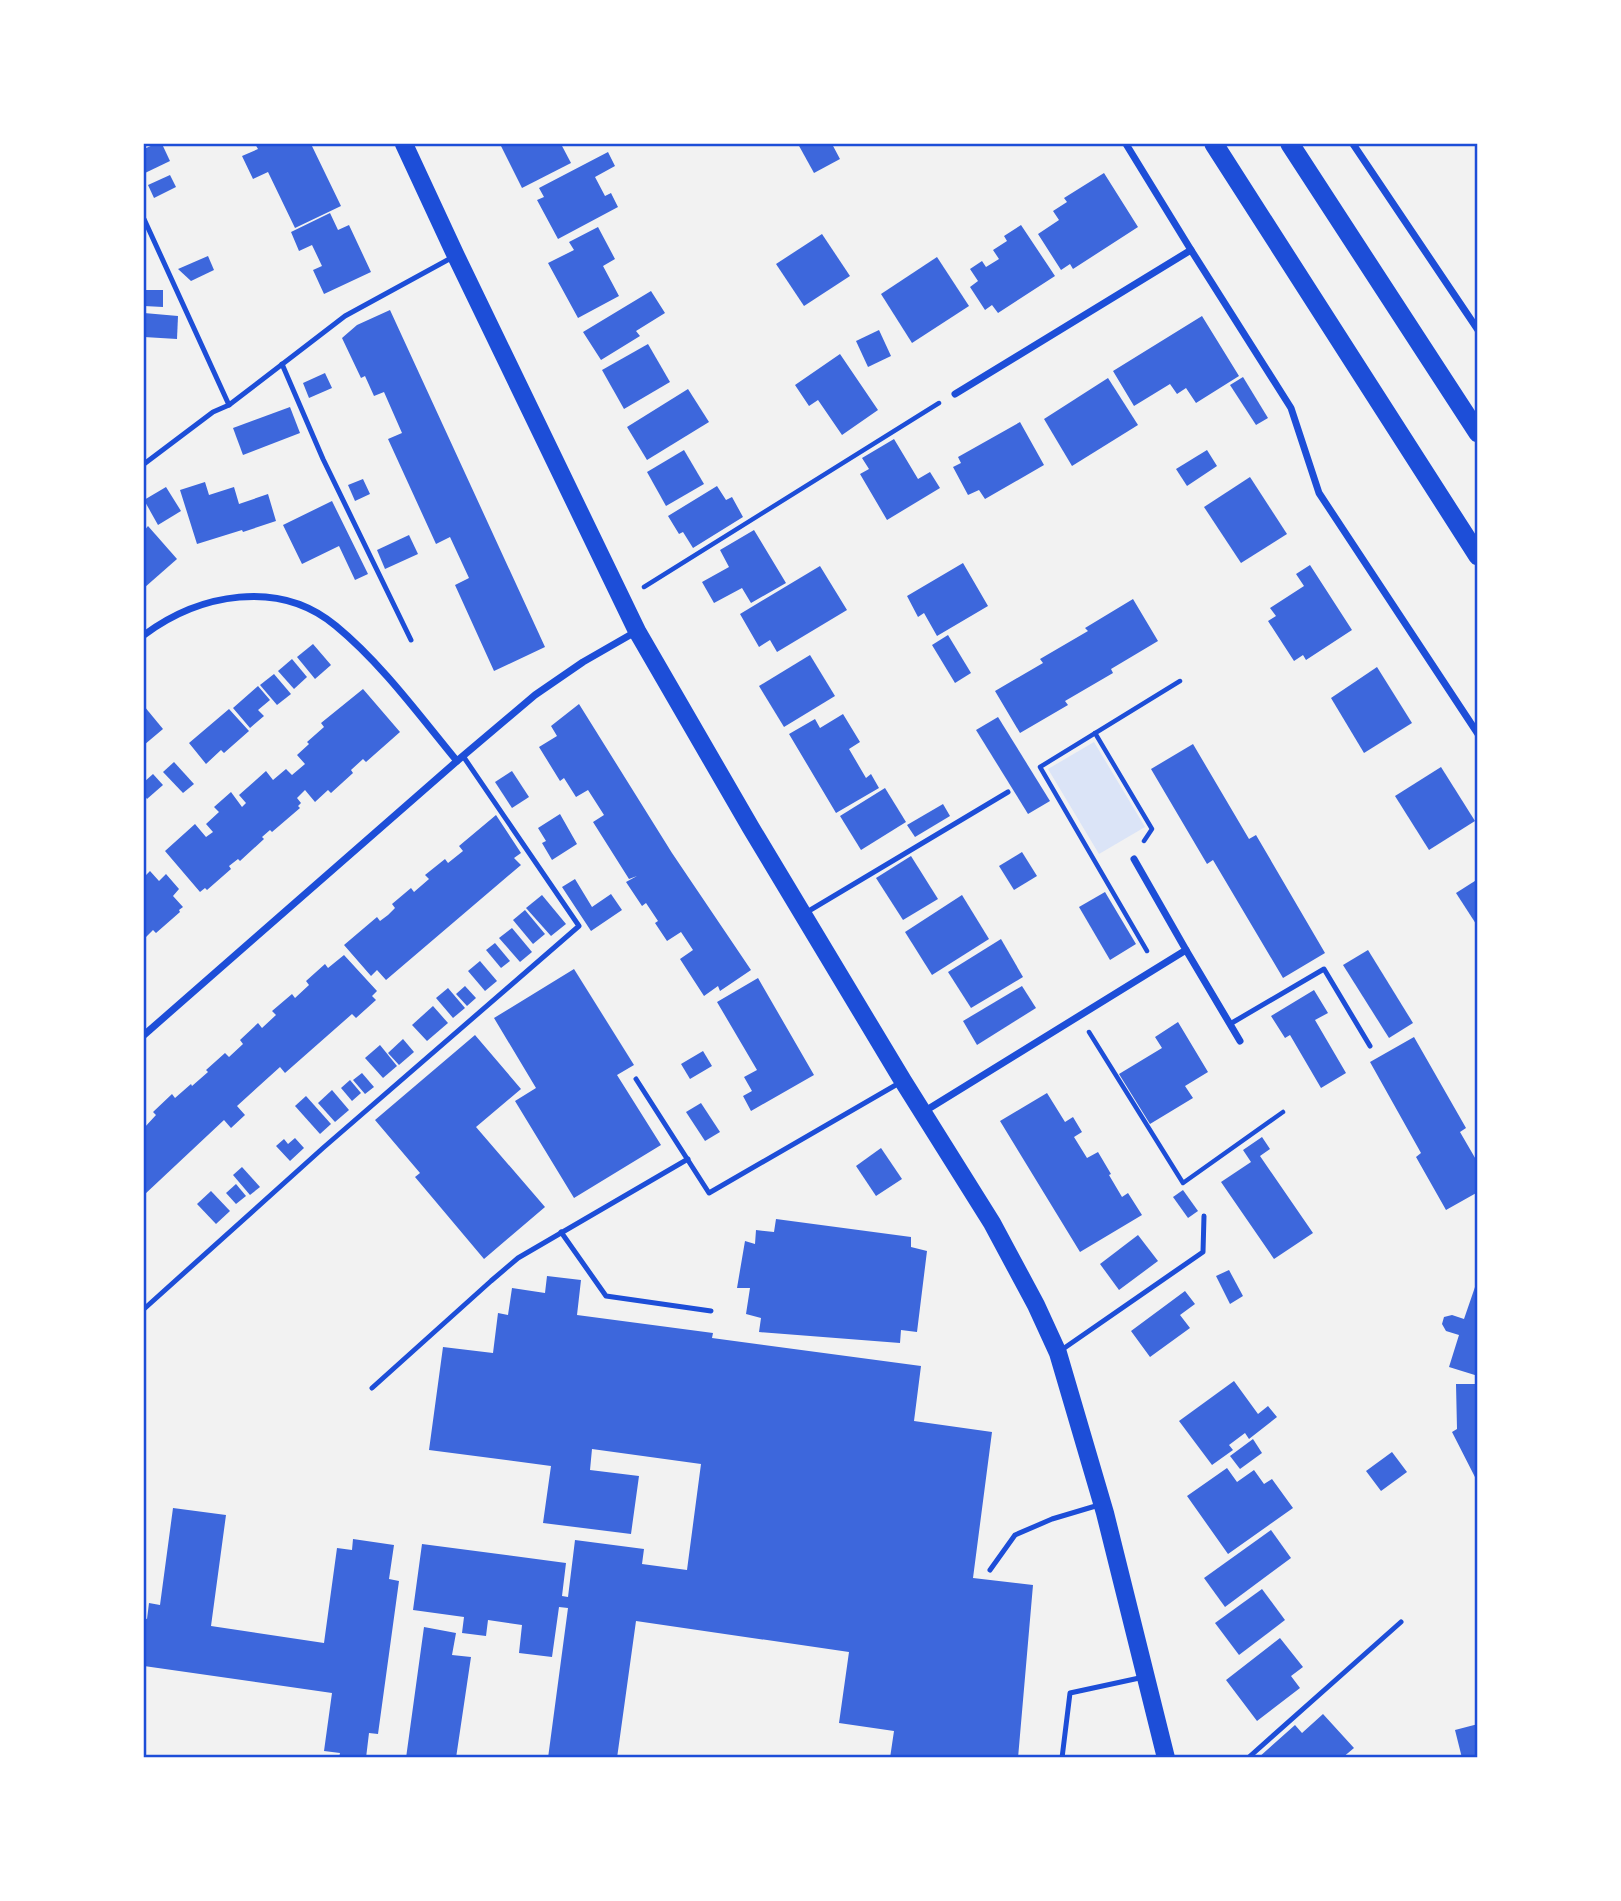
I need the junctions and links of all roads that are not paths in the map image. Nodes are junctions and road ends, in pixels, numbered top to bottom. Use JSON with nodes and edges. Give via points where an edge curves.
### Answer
{"nodes":[{"id":1,"x":404,"y":144,"type":"edge"},
{"id":2,"x":1126,"y":144,"type":"edge"},
{"id":3,"x":1214,"y":144,"type":"edge"},
{"id":4,"x":1290,"y":144,"type":"edge"},
{"id":5,"x":1353,"y":144,"type":"edge"},
{"id":6,"x":144,"y":219,"type":"edge"},
{"id":7,"x":1191,"y":250,"type":"junction"},
{"id":8,"x":456,"y":256,"type":"junction"},
{"id":9,"x":1478,"y":330,"type":"edge"},
{"id":10,"x":282,"y":364,"type":"junction"},
{"id":11,"x":955,"y":394,"type":"road end"},
{"id":12,"x":229,"y":405,"type":"junction"},
{"id":13,"x":1478,"y":433,"type":"edge"},
{"id":14,"x":144,"y":464,"type":"edge"},
{"id":15,"x":1478,"y":556,"type":"edge"},
{"id":16,"x":637,"y":631,"type":"junction"},
{"id":17,"x":144,"y":635,"type":"edge"},
{"id":18,"x":411,"y":640,"type":"dead end"},
{"id":19,"x":1478,"y":734,"type":"edge"},
{"id":20,"x":460,"y":759,"type":"junction"},
{"id":21,"x":1008,"y":792,"type":"dead end"},
{"id":22,"x":1134,"y":859,"type":"road end"},
{"id":23,"x":803,"y":915,"type":"junction"},
{"id":24,"x":1186,"y":950,"type":"junction"},
{"id":25,"x":1230,"y":1024,"type":"junction"},
{"id":26,"x":144,"y":1035,"type":"edge"},
{"id":27,"x":1240,"y":1041,"type":"dead end"},
{"id":28,"x":1370,"y":1046,"type":"dead end"},
{"id":29,"x":636,"y":1079,"type":"dead end"},
{"id":30,"x":903,"y":1081,"type":"junction"},
{"id":31,"x":923,"y":1112,"type":"junction"},
{"id":32,"x":688,"y":1159,"type":"junction"},
{"id":33,"x":1204,"y":1216,"type":"dead end"},
{"id":34,"x":561,"y":1232,"type":"junction"},
{"id":35,"x":144,"y":1309,"type":"edge"},
{"id":36,"x":711,"y":1311,"type":"dead end"},
{"id":37,"x":1058,"y":1353,"type":"junction"},
{"id":38,"x":372,"y":1388,"type":"dead end"},
{"id":39,"x":1102,"y":1504,"type":"junction"},
{"id":40,"x":990,"y":1570,"type":"dead end"},
{"id":41,"x":1401,"y":1622,"type":"dead end"},
{"id":42,"x":1146,"y":1676,"type":"junction"},
{"id":43,"x":1062,"y":1758,"type":"edge"},
{"id":44,"x":1166,"y":1758,"type":"edge"},
{"id":45,"x":1248,"y":1758,"type":"edge"}],
"edges":[{"from":1,"to":8,"type":"main road"},
{"from":2,"to":7,"type":"street"},
{"from":3,"to":15,"type":"highway"},
{"from":4,"to":13,"type":"highway"},
{"from":5,"to":9,"type":"street"},
{"from":6,"to":12,"type":"lane"},
{"from":7,"to":11,"type":"street"},
{"from":7,"to":19,"type":"street","via":[[1291,408],[1319,493]]},
{"from":8,"to":10,"type":"lane","via":[[345,316]]},
{"from":8,"to":16,"type":"main road"},
{"from":10,"to":12,"type":"lane"},
{"from":10,"to":18,"type":"lane"},
{"from":12,"to":14,"type":"lane"},
{"from":16,"to":20,"type":"street","via":[[535,695]]},
{"from":16,"to":23,"type":"main road"},
{"from":17,"to":20,"type":"street","via":[[170,618],[224,598],[291,602],[335,624]]},
{"from":20,"to":26,"type":"street"},
{"from":20,"to":35,"type":"lane","via":[[579,926]]},
{"from":21,"to":23,"type":"lane"},
{"from":22,"to":24,"type":"street"},
{"from":23,"to":30,"type":"main road"},
{"from":24,"to":25,"type":"street"},
{"from":24,"to":31,"type":"street"},
{"from":25,"to":27,"type":"street"},
{"from":25,"to":28,"type":"lane","via":[[1324,969]]},
{"from":29,"to":32,"type":"lane"},
{"from":30,"to":31,"type":"main road"},
{"from":30,"to":32,"type":"lane","via":[[709,1193]]},
{"from":31,"to":37,"type":"main road","via":[[992,1223]]},
{"from":32,"to":34,"type":"lane"},
{"from":33,"to":37,"type":"lane","via":[[1203,1252]]},
{"from":34,"to":36,"type":"lane","via":[[606,1296]]},
{"from":34,"to":38,"type":"lane","via":[[518,1258]]},
{"from":37,"to":39,"type":"main road"},
{"from":39,"to":40,"type":"lane","via":[[1015,1535]]},
{"from":39,"to":42,"type":"main road"},
{"from":41,"to":45,"type":"lane"},
{"from":42,"to":43,"type":"lane","via":[[1070,1693]]},
{"from":42,"to":44,"type":"main road"}]}
